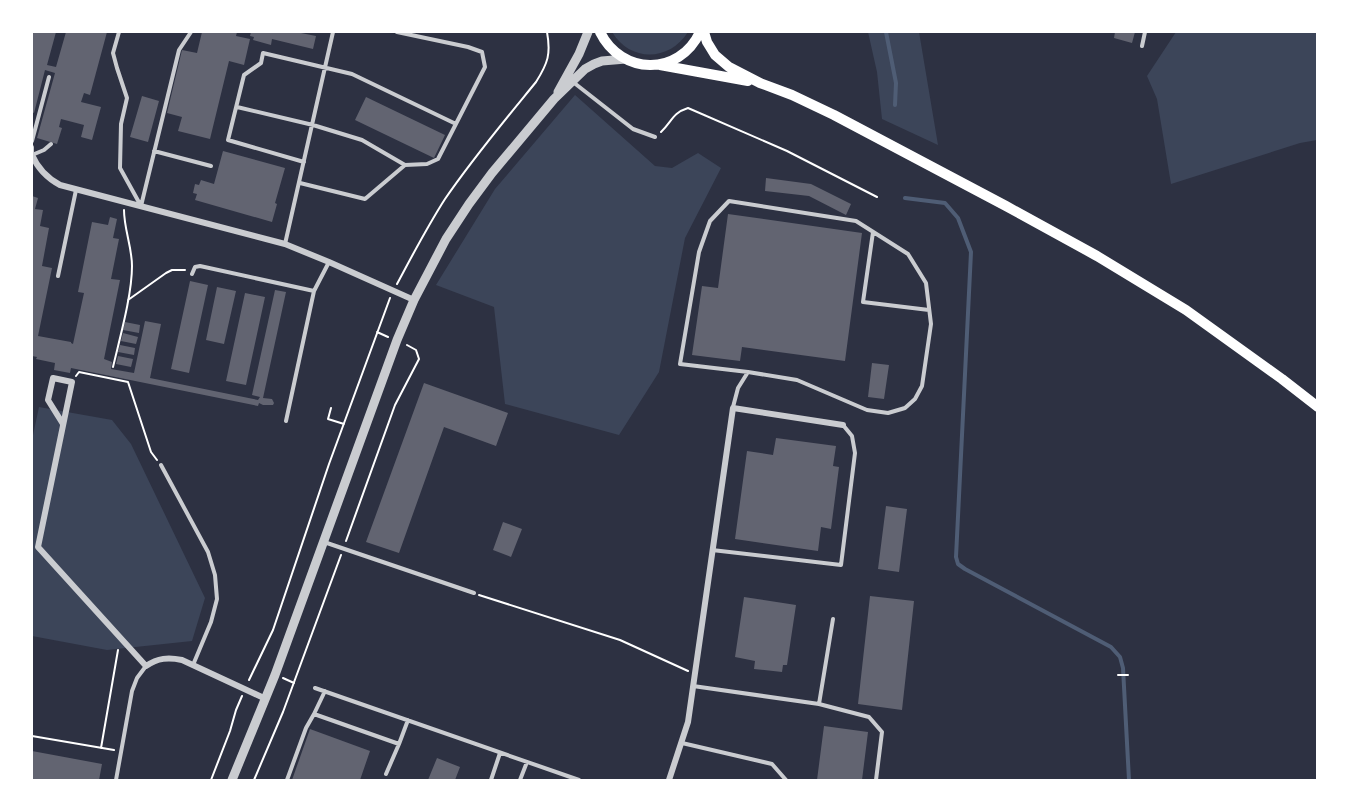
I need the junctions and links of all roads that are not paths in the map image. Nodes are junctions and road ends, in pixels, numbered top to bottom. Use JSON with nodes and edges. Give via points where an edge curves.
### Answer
{"nodes":[{"id":1,"x":119,"y":32,"type":"edge"},
{"id":2,"x":191,"y":32,"type":"edge"},
{"id":3,"x":333,"y":32,"type":"edge"},
{"id":4,"x":397,"y":32,"type":"edge"},
{"id":5,"x":588,"y":32,"type":"edge"},
{"id":6,"x":600,"y":32,"type":"edge"},
{"id":7,"x":702,"y":32,"type":"edge"},
{"id":8,"x":1145,"y":32,"type":"edge"},
{"id":9,"x":1142,"y":46,"type":"dead end"},
{"id":10,"x":626,"y":59,"type":"junction"},
{"id":11,"x":659,"y":64,"type":"junction"},
{"id":12,"x":325,"y":67,"type":"junction"},
{"id":13,"x":49,"y":77,"type":"dead end"},
{"id":14,"x":573,"y":82,"type":"junction"},
{"id":15,"x":760,"y":83,"type":"junction"},
{"id":16,"x":554,"y":99,"type":"junction"},
{"id":17,"x":237,"y":107,"type":"junction"},
{"id":18,"x":456,"y":124,"type":"junction"},
{"id":19,"x":313,"y":125,"type":"junction"},
{"id":20,"x":655,"y":137,"type":"road end"},
{"id":21,"x":32,"y":141,"type":"edge"},
{"id":22,"x":51,"y":144,"type":"dead end"},
{"id":23,"x":32,"y":147,"type":"edge"},
{"id":24,"x":154,"y":151,"type":"junction"},
{"id":25,"x":32,"y":155,"type":"edge"},
{"id":26,"x":304,"y":162,"type":"junction"},
{"id":27,"x":405,"y":165,"type":"junction"},
{"id":28,"x":211,"y":166,"type":"dead end"},
{"id":29,"x":300,"y":183,"type":"junction"},
{"id":30,"x":76,"y":189,"type":"junction"},
{"id":31,"x":141,"y":206,"type":"junction"},
{"id":32,"x":873,"y":232,"type":"junction"},
{"id":33,"x":285,"y":243,"type":"junction"},
{"id":34,"x":329,"y":262,"type":"junction"},
{"id":35,"x":193,"y":272,"type":"road end"},
{"id":36,"x":58,"y":276,"type":"dead end"},
{"id":37,"x":314,"y":291,"type":"junction"},
{"id":38,"x":414,"y":300,"type":"junction"},
{"id":39,"x":929,"y":310,"type":"junction"},
{"id":40,"x":748,"y":372,"type":"junction"},
{"id":41,"x":1317,"y":407,"type":"edge"},
{"id":42,"x":733,"y":408,"type":"junction"},
{"id":43,"x":286,"y":421,"type":"dead end"},
{"id":44,"x":63,"y":424,"type":"junction"},
{"id":45,"x":843,"y":425,"type":"joint"},
{"id":46,"x":161,"y":465,"type":"road end"},
{"id":47,"x":324,"y":542,"type":"junction"},
{"id":48,"x":712,"y":550,"type":"junction"},
{"id":49,"x":474,"y":593,"type":"road end"},
{"id":50,"x":833,"y":619,"type":"dead end"},
{"id":51,"x":194,"y":665,"type":"junction"},
{"id":52,"x":147,"y":666,"type":"junction"},
{"id":53,"x":693,"y":686,"type":"junction"},
{"id":54,"x":315,"y":688,"type":"dead end"},
{"id":55,"x":325,"y":691,"type":"junction"},
{"id":56,"x":266,"y":699,"type":"junction"},
{"id":57,"x":819,"y":704,"type":"junction"},
{"id":58,"x":314,"y":714,"type":"junction"},
{"id":59,"x":408,"y":720,"type":"junction"},
{"id":60,"x":682,"y":743,"type":"junction"},
{"id":61,"x":399,"y":744,"type":"junction"},
{"id":62,"x":500,"y":753,"type":"junction"},
{"id":63,"x":527,"y":762,"type":"junction"},
{"id":64,"x":386,"y":774,"type":"dead end"},
{"id":65,"x":116,"y":780,"type":"edge"},
{"id":66,"x":232,"y":780,"type":"edge"},
{"id":67,"x":287,"y":780,"type":"edge"},
{"id":68,"x":491,"y":780,"type":"edge"},
{"id":69,"x":520,"y":780,"type":"edge"},
{"id":70,"x":579,"y":780,"type":"edge"},
{"id":71,"x":669,"y":780,"type":"edge"},
{"id":72,"x":786,"y":780,"type":"edge"},
{"id":73,"x":876,"y":780,"type":"edge"}],
"edges":[{"from":1,"to":31,"type":"lane","via":[[113,53],[127,98],[121,124],[120,168]]},
{"from":2,"to":24,"type":"lane","via":[[179,50]]},
{"from":3,"to":12,"type":"lane"},
{"from":4,"to":18,"type":"lane","via":[[482,52],[485,67]]},
{"from":5,"to":16,"type":"street"},
{"from":6,"to":10,"type":"main road","via":[[609,46]]},
{"from":7,"to":11,"type":"main road","via":[[686,52]]},
{"from":7,"to":15,"type":"main road","via":[[715,56]]},
{"from":8,"to":9,"type":"lane"},
{"from":10,"to":11,"type":"main road"},
{"from":10,"to":14,"type":"street","via":[[594,64]]},
{"from":11,"to":15,"type":"main road"},
{"from":12,"to":17,"type":"lane","via":[[263,53],[261,63],[244,75]]},
{"from":12,"to":18,"type":"lane","via":[[352,74]]},
{"from":12,"to":19,"type":"lane"},
{"from":13,"to":21,"type":"lane"},
{"from":14,"to":16,"type":"street"},
{"from":14,"to":20,"type":"lane","via":[[633,129]]},
{"from":15,"to":41,"type":"main road","via":[[834,115],[1096,256],[1185,310]]},
{"from":16,"to":38,"type":"street","via":[[469,204]]},
{"from":17,"to":19,"type":"lane"},
{"from":17,"to":26,"type":"lane","via":[[228,140]]},
{"from":18,"to":27,"type":"lane","via":[[438,159]]},
{"from":19,"to":26,"type":"lane"},
{"from":19,"to":27,"type":"lane","via":[[362,140]]},
{"from":22,"to":25,"type":"lane"},
{"from":23,"to":25,"type":"lane"},
{"from":24,"to":28,"type":"lane"},
{"from":24,"to":31,"type":"lane"},
{"from":25,"to":30,"type":"street","via":[[46,176]]},
{"from":26,"to":29,"type":"lane"},
{"from":27,"to":29,"type":"lane","via":[[365,199]]},
{"from":29,"to":33,"type":"lane"},
{"from":30,"to":31,"type":"street"},
{"from":30,"to":36,"type":"lane"},
{"from":31,"to":33,"type":"street"},
{"from":32,"to":39,"type":"lane","via":[[908,254],[926,283]]},
{"from":32,"to":39,"type":"lane","via":[[863,302]]},
{"from":32,"to":40,"type":"lane","via":[[856,220],[729,201],[710,221],[699,252],[680,364]]},
{"from":33,"to":34,"type":"street"},
{"from":34,"to":37,"type":"lane"},
{"from":34,"to":38,"type":"street"},
{"from":35,"to":37,"type":"lane","via":[[200,266]]},
{"from":37,"to":43,"type":"lane"},
{"from":38,"to":47,"type":"street"},
{"from":39,"to":40,"type":"lane","via":[[931,324],[922,386],[905,408],[888,412],[867,410],[797,381]]},
{"from":40,"to":42,"type":"lane","via":[[738,388]]},
{"from":42,"to":45,"type":"street"},
{"from":42,"to":48,"type":"street"},
{"from":44,"to":44,"type":"street","via":[[72,382],[53,378],[48,400]]},
{"from":44,"to":52,"type":"street","via":[[38,547]]},
{"from":45,"to":48,"type":"lane","via":[[852,436],[855,453],[841,565]]},
{"from":46,"to":51,"type":"lane","via":[[208,552],[216,575],[217,599]]},
{"from":47,"to":49,"type":"lane"},
{"from":47,"to":56,"type":"street"},
{"from":48,"to":53,"type":"street"},
{"from":50,"to":57,"type":"lane"},
{"from":51,"to":52,"type":"street","via":[[173,658]]},
{"from":51,"to":56,"type":"street"},
{"from":52,"to":65,"type":"lane","via":[[134,683]]},
{"from":53,"to":57,"type":"lane"},
{"from":53,"to":60,"type":"street"},
{"from":54,"to":55,"type":"lane"},
{"from":55,"to":58,"type":"lane"},
{"from":55,"to":59,"type":"lane"},
{"from":56,"to":66,"type":"street"},
{"from":57,"to":73,"type":"lane","via":[[869,717],[882,732]]},
{"from":58,"to":61,"type":"lane"},
{"from":58,"to":67,"type":"lane"},
{"from":59,"to":61,"type":"lane"},
{"from":59,"to":62,"type":"lane"},
{"from":60,"to":71,"type":"street"},
{"from":60,"to":72,"type":"lane","via":[[772,764]]},
{"from":61,"to":64,"type":"lane"},
{"from":62,"to":63,"type":"lane"},
{"from":62,"to":68,"type":"lane"},
{"from":63,"to":69,"type":"lane"},
{"from":63,"to":70,"type":"lane"}]}
